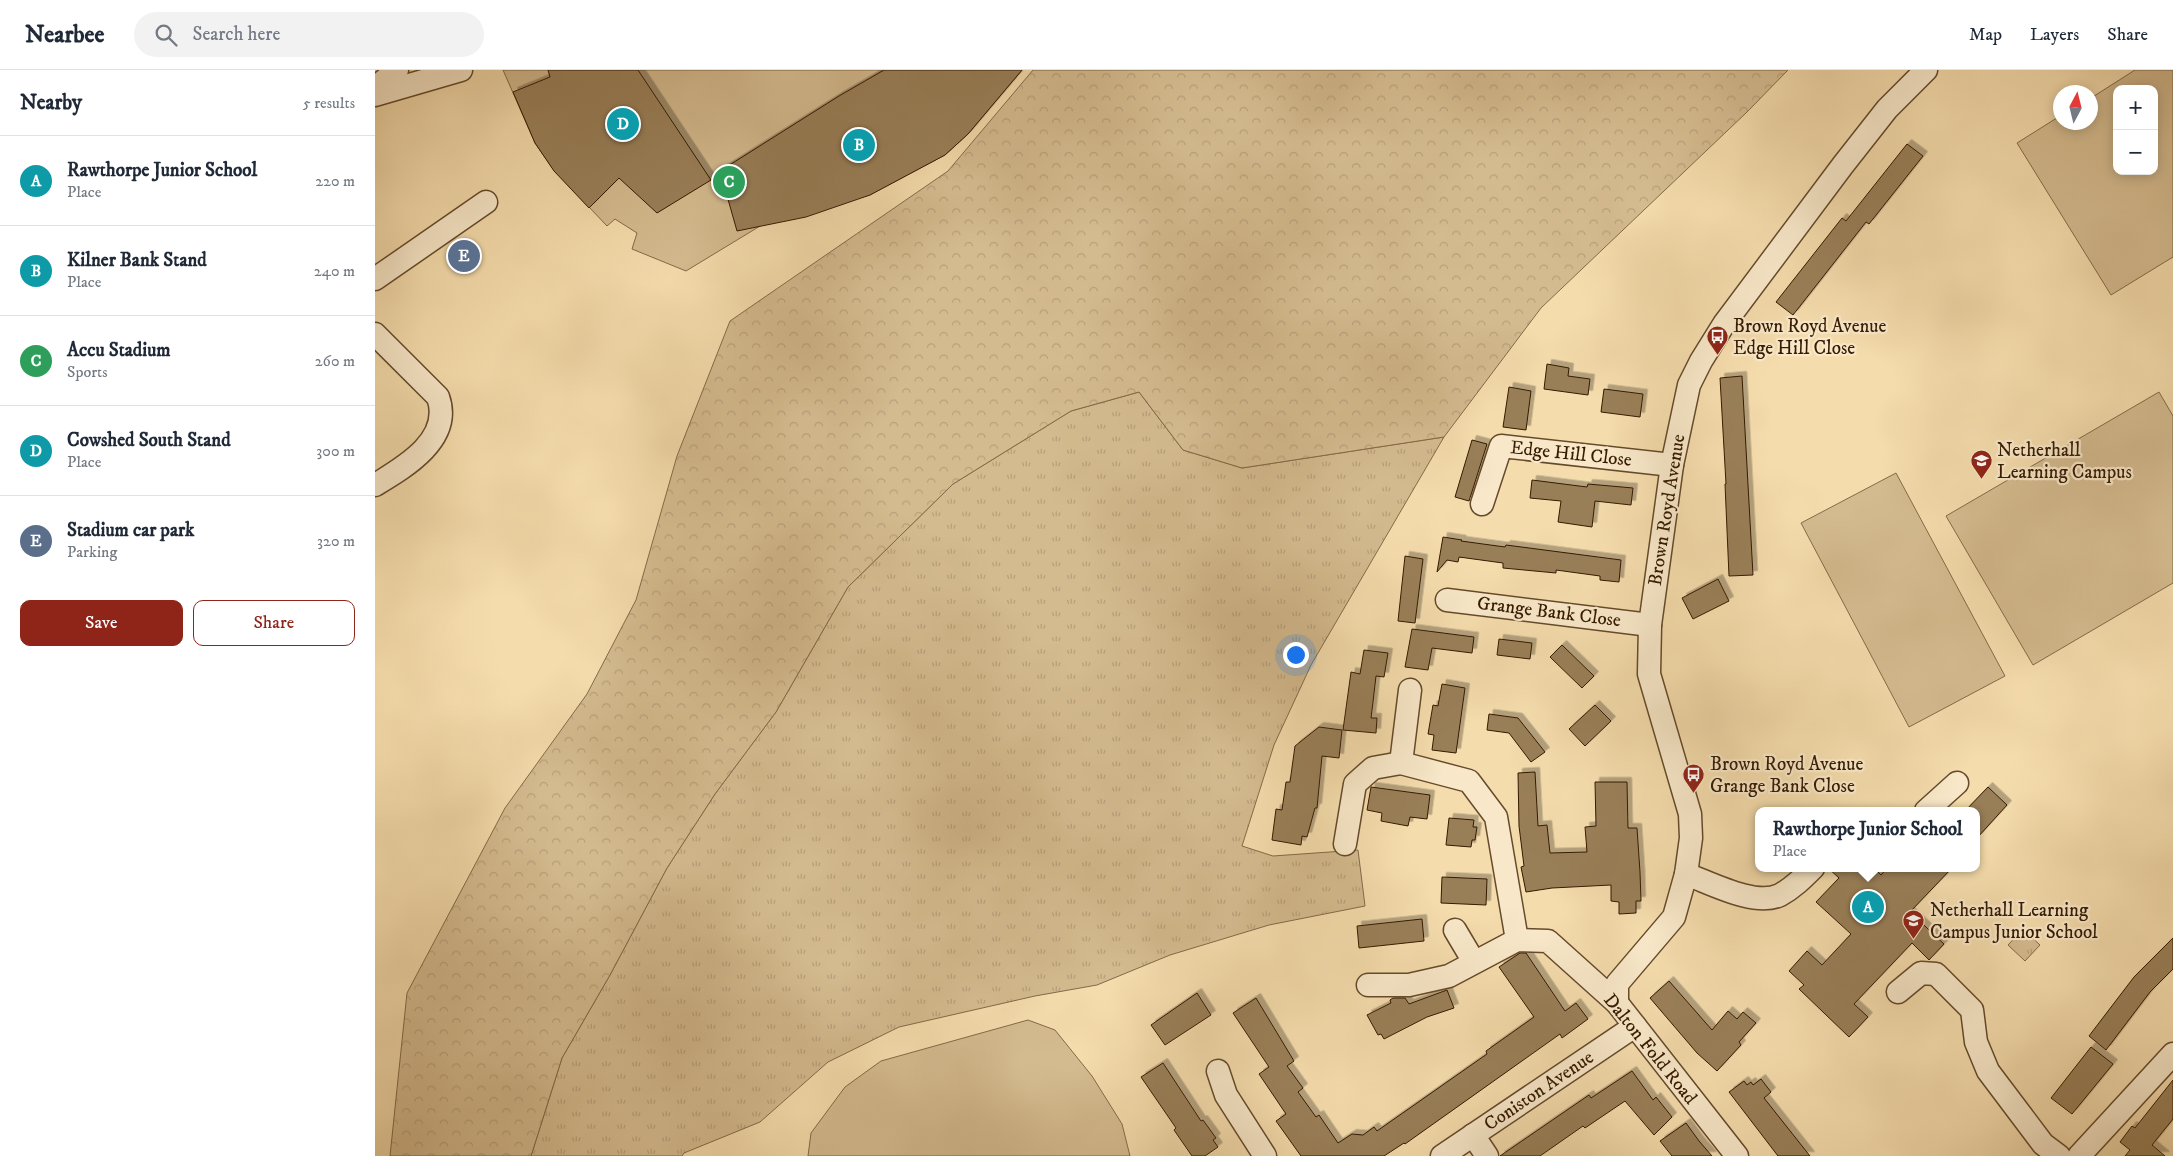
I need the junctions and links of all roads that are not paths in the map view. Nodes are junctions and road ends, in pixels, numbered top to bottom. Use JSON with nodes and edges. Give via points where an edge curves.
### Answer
{"nodes":[{"id":1,"x":397,"y":70,"type":"edge"},
{"id":2,"x":461,"y":70,"type":"edge"},
{"id":3,"x":1926,"y":70,"type":"edge"},
{"id":4,"x":375,"y":88,"type":"edge"},
{"id":5,"x":375,"y":96,"type":"edge"},
{"id":6,"x":486,"y":202,"type":"dead end"},
{"id":7,"x":375,"y":280,"type":"edge"},
{"id":8,"x":375,"y":334,"type":"edge"},
{"id":9,"x":1672,"y":465,"type":"junction"},
{"id":10,"x":375,"y":485,"type":"edge"},
{"id":11,"x":1483,"y":504,"type":"dead end"},
{"id":12,"x":1447,"y":600,"type":"dead end"},
{"id":13,"x":1650,"y":625,"type":"junction"},
{"id":14,"x":1411,"y":690,"type":"dead end"},
{"id":15,"x":1401,"y":763,"type":"junction"},
{"id":16,"x":1957,"y":782,"type":"dead end"},
{"id":17,"x":1931,"y":807,"type":"edge"},
{"id":18,"x":1345,"y":844,"type":"dead end"},
{"id":19,"x":1809,"y":872,"type":"edge"},
{"id":20,"x":1686,"y":874,"type":"junction"},
{"id":21,"x":1455,"y":930,"type":"dead end"},
{"id":22,"x":1517,"y":940,"type":"junction"},
{"id":23,"x":1474,"y":962,"type":"junction"},
{"id":24,"x":1368,"y":985,"type":"dead end"},
{"id":25,"x":1898,"y":992,"type":"dead end"},
{"id":26,"x":1617,"y":1003,"type":"junction"},
{"id":27,"x":1635,"y":1026,"type":"junction"},
{"id":28,"x":2173,"y":1054,"type":"edge"},
{"id":29,"x":1218,"y":1071,"type":"dead end"},
{"id":30,"x":1473,"y":1135,"type":"junction"},
{"id":31,"x":1265,"y":1156,"type":"edge"},
{"id":32,"x":1442,"y":1156,"type":"edge"},
{"id":33,"x":1487,"y":1156,"type":"edge"},
{"id":34,"x":1737,"y":1156,"type":"edge"},
{"id":35,"x":2059,"y":1156,"type":"edge"},
{"id":36,"x":2079,"y":1156,"type":"edge"}],
"edges":[{"from":1,"to":4,"type":"street"},
{"from":2,"to":5,"type":"street"},
{"from":3,"to":9,"type":"street","name":"Brown Royd Avenue","via":[[1887,109],[1724,324],[1689,385]]},
{"from":6,"to":7,"type":"street"},
{"from":8,"to":10,"type":"street","via":[[438,397],[442,407],[433,437],[417,458]]},
{"from":9,"to":11,"type":"street","name":"Edge Hill Close","via":[[1501,446]]},
{"from":9,"to":13,"type":"street","name":"Brown Royd Avenue"},
{"from":12,"to":13,"type":"street","name":"Grange Bank Close"},
{"from":13,"to":20,"type":"street","name":"Brown Royd Avenue","via":[[1649,674],[1690,814],[1691,838]]},
{"from":14,"to":15,"type":"street"},
{"from":15,"to":18,"type":"street","via":[[1373,768],[1355,784]]},
{"from":15,"to":22,"type":"street","via":[[1469,781],[1496,817]]},
{"from":16,"to":17,"type":"street"},
{"from":19,"to":20,"type":"street","via":[[1778,896],[1754,899]]},
{"from":20,"to":26,"type":"street","name":"Brown Royd Avenue","via":[[1674,917],[1637,947],[1617,984]]},
{"from":21,"to":23,"type":"street"},
{"from":22,"to":23,"type":"street","name":"Dalton Fold Road"},
{"from":22,"to":26,"type":"street","name":"Dalton Fold Road","via":[[1548,941]]},
{"from":23,"to":24,"type":"street","name":"Dalton Fold Road","via":[[1449,976],[1409,985]]},
{"from":25,"to":35,"type":"street","via":[[1921,972],[1935,974],[1972,1010],[1976,1042],[1988,1071],[2043,1144]]},
{"from":26,"to":27,"type":"street","name":"Dalton Fold Road"},
{"from":27,"to":30,"type":"street","name":"Coniston Avenue"},
{"from":27,"to":34,"type":"street","name":"Dalton Fold Road"},
{"from":28,"to":36,"type":"street"},
{"from":29,"to":31,"type":"street","via":[[1225,1095]]},
{"from":30,"to":32,"type":"street","name":"Coniston Avenue"},
{"from":30,"to":33,"type":"street"}]}
